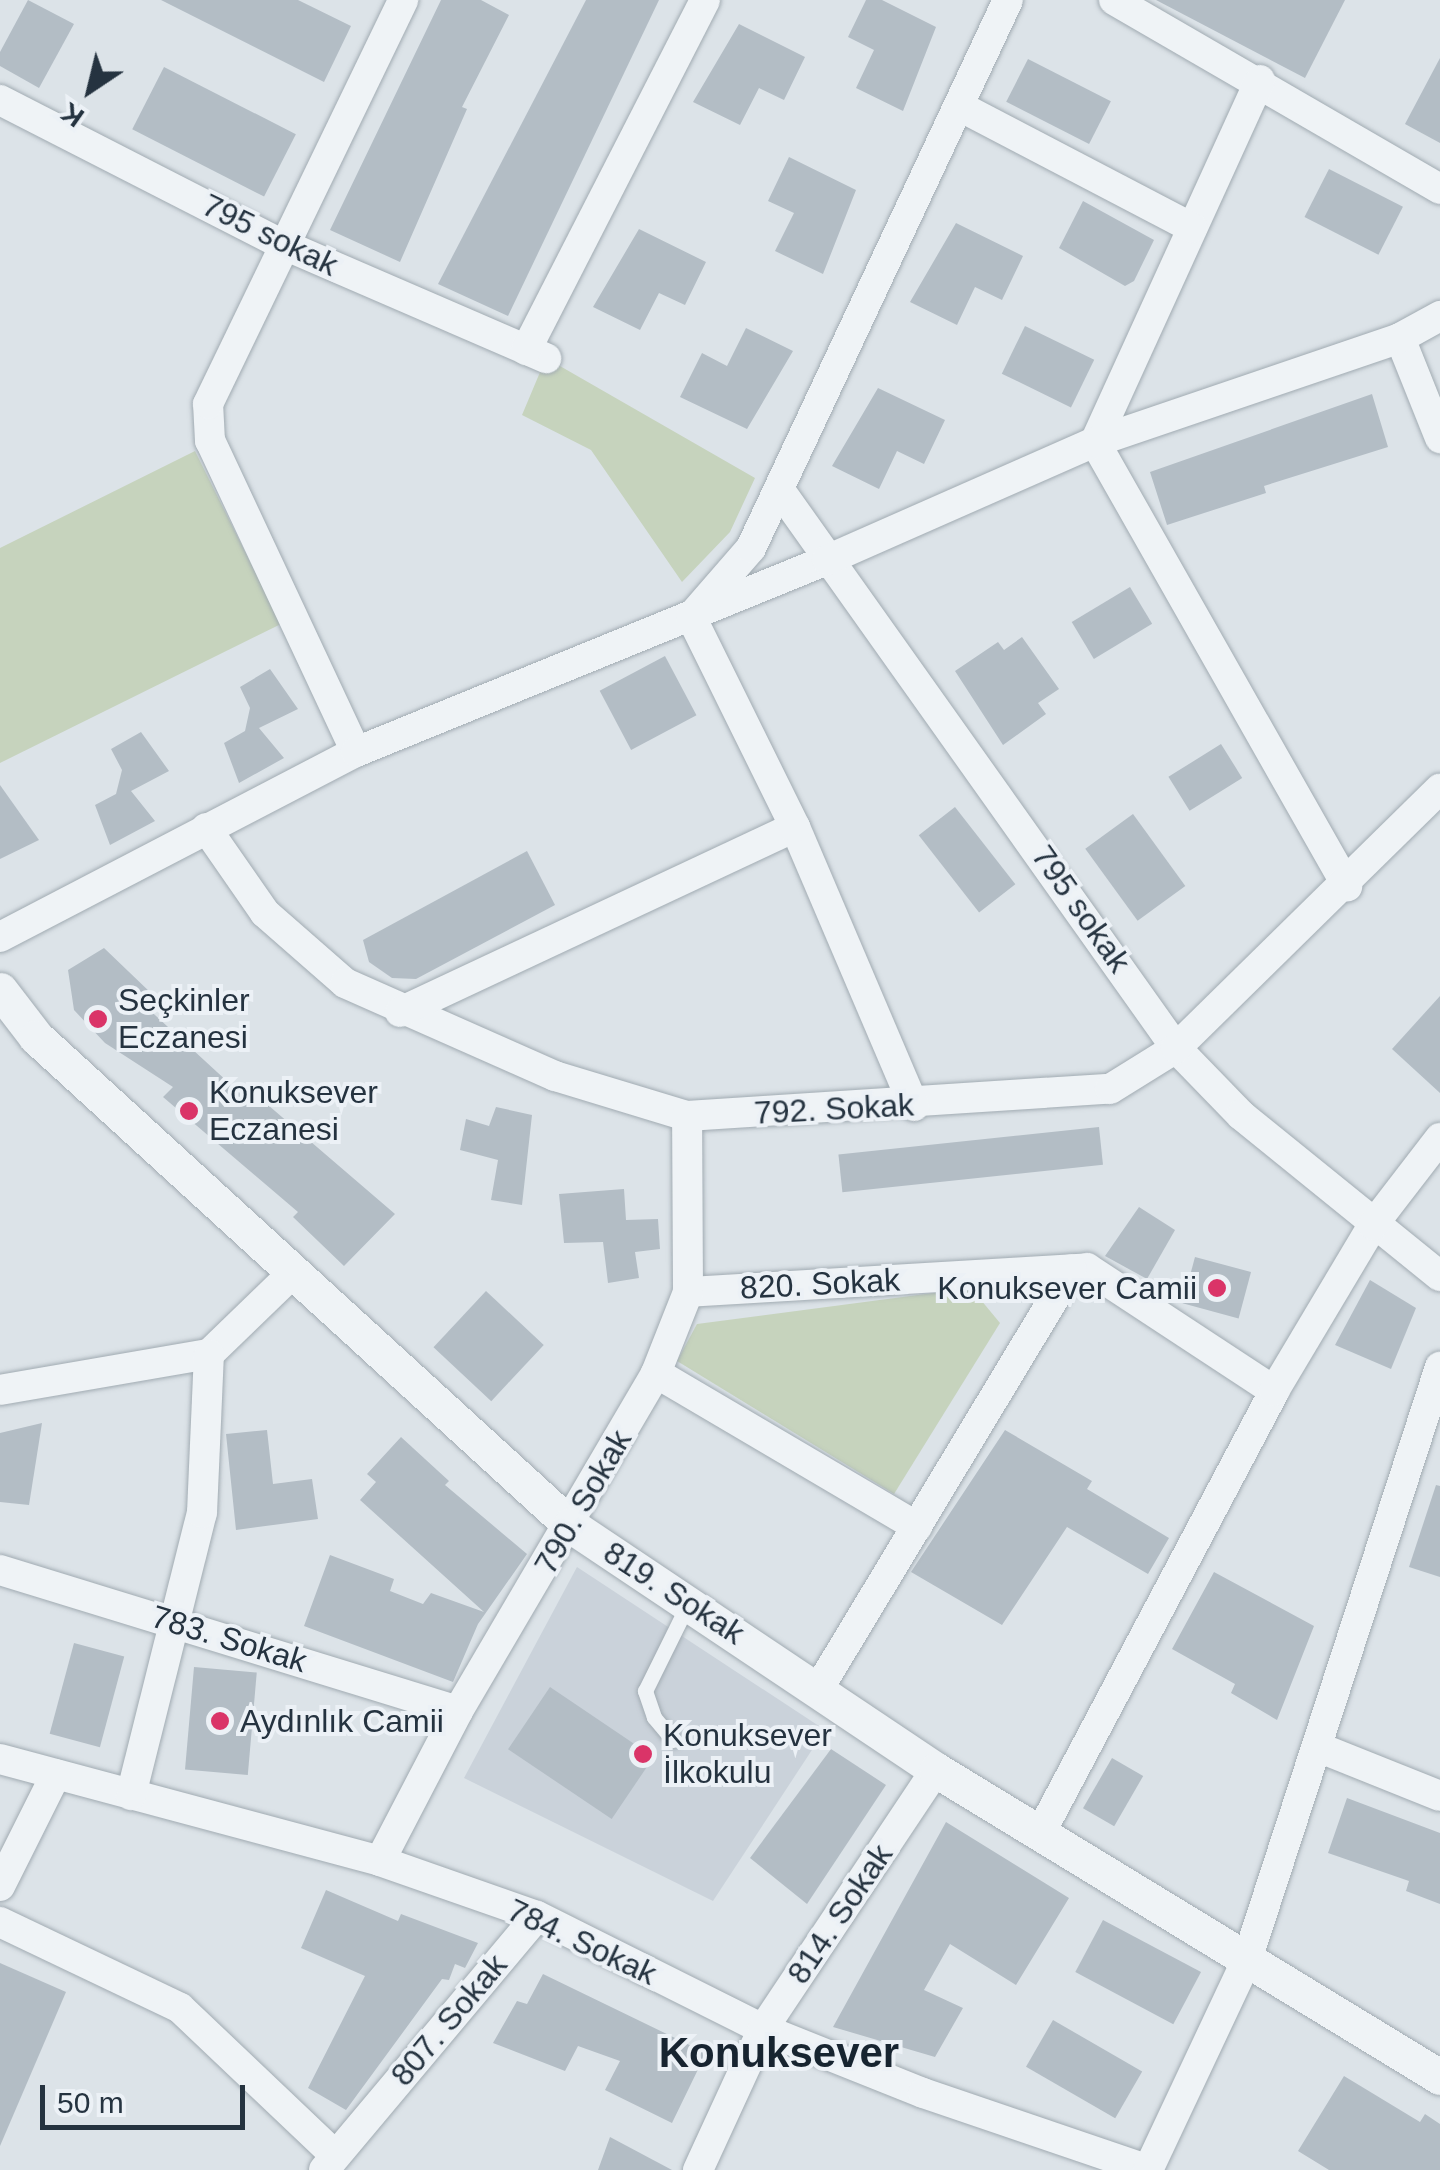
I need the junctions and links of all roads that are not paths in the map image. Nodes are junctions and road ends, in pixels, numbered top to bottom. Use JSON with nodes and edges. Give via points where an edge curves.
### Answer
{"nodes":[{"id":1,"x":404,"y":0,"type":"edge"},
{"id":2,"x":705,"y":0,"type":"edge"},
{"id":3,"x":1114,"y":0,"type":"edge"},
{"id":4,"x":1004,"y":1,"type":"edge"},
{"id":5,"x":1260,"y":80,"type":"junction"},
{"id":6,"x":0,"y":100,"type":"edge"},
{"id":7,"x":958,"y":106,"type":"junction"},
{"id":8,"x":1440,"y":188,"type":"edge"},
{"id":9,"x":1192,"y":228,"type":"junction"},
{"id":10,"x":282,"y":244,"type":"junction"},
{"id":11,"x":1440,"y":316,"type":"edge"},
{"id":12,"x":1400,"y":338,"type":"junction"},
{"id":13,"x":1440,"y":438,"type":"edge"},
{"id":14,"x":1096,"y":442,"type":"junction"},
{"id":15,"x":780,"y":490,"type":"junction"},
{"id":16,"x":828,"y":560,"type":"junction"},
{"id":17,"x":691,"y":618,"type":"junction"},
{"id":18,"x":356,"y":752,"type":"junction"},
{"id":19,"x":1440,"y":788,"type":"edge"},
{"id":20,"x":795,"y":827,"type":"junction"},
{"id":21,"x":206,"y":828,"type":"junction"},
{"id":22,"x":1347,"y":886,"type":"junction"},
{"id":23,"x":0,"y":937,"type":"edge"},
{"id":24,"x":0,"y":990,"type":"edge"},
{"id":25,"x":400,"y":1012,"type":"junction"},
{"id":26,"x":1176,"y":1048,"type":"junction"},
{"id":27,"x":914,"y":1106,"type":"junction"},
{"id":28,"x":687,"y":1116,"type":"junction"},
{"id":29,"x":1440,"y":1138,"type":"edge"},
{"id":30,"x":1373,"y":1225,"type":"junction"},
{"id":31,"x":1072,"y":1270,"type":"junction"},
{"id":32,"x":293,"y":1273,"type":"junction"},
{"id":33,"x":1440,"y":1276,"type":"edge"},
{"id":34,"x":688,"y":1292,"type":"junction"},
{"id":35,"x":209,"y":1354,"type":"junction"},
{"id":36,"x":1440,"y":1367,"type":"edge"},
{"id":37,"x":656,"y":1373,"type":"junction"},
{"id":38,"x":0,"y":1390,"type":"edge"},
{"id":39,"x":1274,"y":1391,"type":"junction"},
{"id":40,"x":570,"y":1525,"type":"junction"},
{"id":41,"x":917,"y":1527,"type":"junction"},
{"id":42,"x":0,"y":1570,"type":"edge"},
{"id":43,"x":688,"y":1604,"type":"junction"},
{"id":44,"x":170,"y":1620,"type":"junction"},
{"id":45,"x":819,"y":1688,"type":"junction"},
{"id":46,"x":458,"y":1711,"type":"junction"},
{"id":47,"x":673,"y":1740,"type":"dead end"},
{"id":48,"x":1320,"y":1748,"type":"junction"},
{"id":49,"x":0,"y":1759,"type":"edge"},
{"id":50,"x":936,"y":1770,"type":"junction"},
{"id":51,"x":56,"y":1774,"type":"junction"},
{"id":52,"x":131,"y":1795,"type":"junction"},
{"id":53,"x":1440,"y":1796,"type":"edge"},
{"id":54,"x":1042,"y":1830,"type":"junction"},
{"id":55,"x":380,"y":1860,"type":"junction"},
{"id":56,"x":0,"y":1886,"type":"edge"},
{"id":57,"x":537,"y":1916,"type":"junction"},
{"id":58,"x":0,"y":1922,"type":"edge"},
{"id":59,"x":1247,"y":1960,"type":"junction"},
{"id":60,"x":763,"y":2029,"type":"junction"},
{"id":61,"x":1440,"y":2077,"type":"edge"},
{"id":62,"x":329,"y":2163,"type":"edge"},
{"id":63,"x":698,"y":2170,"type":"edge"},
{"id":64,"x":1149,"y":2170,"type":"edge"}],
"edges":[{"from":1,"to":10,"type":"street"},
{"from":2,"to":10,"type":"street","name":"795 sokak","via":[[536,354]]},
{"from":3,"to":5,"type":"street"},
{"from":4,"to":7,"type":"street"},
{"from":5,"to":8,"type":"street"},
{"from":5,"to":9,"type":"street"},
{"from":6,"to":10,"type":"street","name":"795 sokak"},
{"from":7,"to":9,"type":"street"},
{"from":7,"to":15,"type":"street"},
{"from":9,"to":14,"type":"street"},
{"from":10,"to":18,"type":"street","via":[[208,404],[210,441]]},
{"from":11,"to":12,"type":"street"},
{"from":12,"to":13,"type":"street"},
{"from":12,"to":14,"type":"street"},
{"from":14,"to":16,"type":"street"},
{"from":14,"to":22,"type":"street"},
{"from":15,"to":16,"type":"street","name":"795 sokak"},
{"from":15,"to":17,"type":"street","via":[[751,548]]},
{"from":16,"to":17,"type":"street"},
{"from":16,"to":26,"type":"street","name":"795 sokak","via":[[1072,892]]},
{"from":17,"to":18,"type":"street"},
{"from":17,"to":20,"type":"street"},
{"from":18,"to":21,"type":"street"},
{"from":19,"to":22,"type":"street","name":"792. Sokak"},
{"from":20,"to":25,"type":"street"},
{"from":20,"to":27,"type":"street"},
{"from":21,"to":23,"type":"street"},
{"from":21,"to":25,"type":"street","name":"792. Sokak","via":[[266,913],[345,983]]},
{"from":22,"to":26,"type":"street","name":"792. Sokak"},
{"from":24,"to":32,"type":"street","name":"819. Sokak","via":[[36,1038]]},
{"from":25,"to":28,"type":"street","name":"792. Sokak","via":[[554,1076]]},
{"from":26,"to":27,"type":"street","name":"792. Sokak","via":[[1110,1089]]},
{"from":26,"to":30,"type":"street","name":"795 sokak","via":[[1241,1115]]},
{"from":27,"to":28,"type":"street","name":"792. Sokak"},
{"from":28,"to":34,"type":"street","name":"790. Sokak"},
{"from":29,"to":30,"type":"street"},
{"from":30,"to":33,"type":"street","name":"795 sokak"},
{"from":30,"to":39,"type":"street"},
{"from":31,"to":34,"type":"street","name":"820. Sokak"},
{"from":31,"to":39,"type":"street","name":"820. Sokak","via":[[1088,1268]]},
{"from":31,"to":41,"type":"street"},
{"from":32,"to":35,"type":"street"},
{"from":32,"to":40,"type":"street","name":"819. Sokak"},
{"from":34,"to":37,"type":"street","name":"790. Sokak"},
{"from":35,"to":38,"type":"street"},
{"from":35,"to":44,"type":"street","via":[[202,1513]]},
{"from":36,"to":48,"type":"street"},
{"from":37,"to":40,"type":"street","name":"790. Sokak"},
{"from":37,"to":41,"type":"street"},
{"from":39,"to":54,"type":"street"},
{"from":40,"to":43,"type":"street","name":"819. Sokak"},
{"from":40,"to":46,"type":"street","name":"790. Sokak"},
{"from":41,"to":45,"type":"street"},
{"from":42,"to":44,"type":"street","name":"783. Sokak"},
{"from":43,"to":45,"type":"street","name":"819. Sokak"},
{"from":43,"to":47,"type":"lane","via":[[644,1691]]},
{"from":44,"to":46,"type":"street","name":"783. Sokak"},
{"from":44,"to":52,"type":"street"},
{"from":45,"to":50,"type":"street","name":"819. Sokak"},
{"from":46,"to":55,"type":"street","name":"790. Sokak"},
{"from":48,"to":53,"type":"street"},
{"from":48,"to":59,"type":"street"},
{"from":49,"to":51,"type":"street","name":"784. Sokak"},
{"from":50,"to":54,"type":"street","name":"819. Sokak"},
{"from":50,"to":60,"type":"street","name":"814. Sokak"},
{"from":51,"to":52,"type":"street","name":"784. Sokak"},
{"from":51,"to":56,"type":"street"},
{"from":52,"to":55,"type":"street","name":"784. Sokak"},
{"from":54,"to":59,"type":"street","name":"819. Sokak"},
{"from":55,"to":57,"type":"street","name":"784. Sokak"},
{"from":57,"to":60,"type":"street","name":"784. Sokak"},
{"from":57,"to":62,"type":"street","name":"807. Sokak"},
{"from":58,"to":62,"type":"street","via":[[180,2008]]},
{"from":59,"to":61,"type":"street","name":"819. Sokak"},
{"from":59,"to":64,"type":"street"},
{"from":60,"to":63,"type":"street","name":"814. Sokak"},
{"from":60,"to":64,"type":"street","name":"784. Sokak","via":[[923,2093]]}]}
